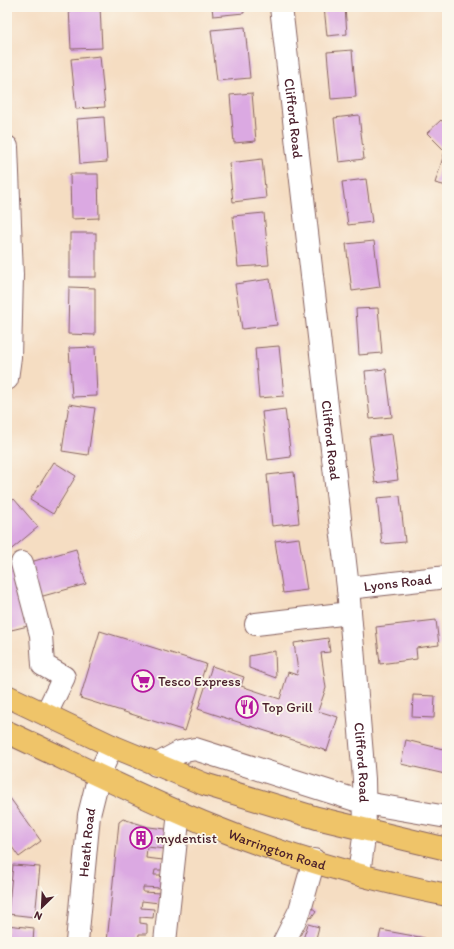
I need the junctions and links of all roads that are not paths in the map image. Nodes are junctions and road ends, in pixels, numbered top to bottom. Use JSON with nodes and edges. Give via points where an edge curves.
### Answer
{"nodes":[{"id":1,"x":280,"y":7,"type":"edge"},
{"id":2,"x":7,"y":147,"type":"edge"},
{"id":3,"x":7,"y":379,"type":"edge"},
{"id":4,"x":22,"y":563,"type":"dead end"},
{"id":5,"x":447,"y":577,"type":"edge"},
{"id":6,"x":348,"y":588,"type":"junction"},
{"id":7,"x":350,"y":613,"type":"junction"},
{"id":8,"x":256,"y":624,"type":"dead end"},
{"id":9,"x":7,"y":696,"type":"edge"},
{"id":10,"x":46,"y":714,"type":"junction"},
{"id":11,"x":7,"y":732,"type":"edge"},
{"id":12,"x":112,"y":746,"type":"junction"},
{"id":13,"x":156,"y":765,"type":"junction"},
{"id":14,"x":99,"y":775,"type":"junction"},
{"id":15,"x":365,"y":803,"type":"junction"},
{"id":16,"x":178,"y":812,"type":"junction"},
{"id":17,"x":447,"y":817,"type":"edge"},
{"id":18,"x":365,"y":830,"type":"junction"},
{"id":19,"x":447,"y":849,"type":"edge"},
{"id":20,"x":314,"y":860,"type":"junction"},
{"id":21,"x":359,"y":874,"type":"junction"},
{"id":22,"x":447,"y":894,"type":"edge"},
{"id":23,"x":77,"y":942,"type":"edge"},
{"id":24,"x":165,"y":942,"type":"edge"},
{"id":25,"x":284,"y":942,"type":"edge"}],
"edges":[{"from":1,"to":6,"type":"street","name":"Clifford Road"},
{"from":2,"to":3,"type":"street","via":[[12,275]]},
{"from":4,"to":10,"type":"street","via":[[41,635],[43,665],[64,677]]},
{"from":5,"to":6,"type":"street","name":"Lyons Road"},
{"from":6,"to":7,"type":"street","name":"Clifford Road"},
{"from":7,"to":8,"type":"street"},
{"from":7,"to":15,"type":"street","name":"Clifford Road"},
{"from":9,"to":10,"type":"main road"},
{"from":10,"to":12,"type":"main road"},
{"from":11,"to":14,"type":"main road","name":"Warrington Road"},
{"from":12,"to":13,"type":"main road"},
{"from":12,"to":14,"type":"street","name":"Heath Road"},
{"from":13,"to":15,"type":"street","via":[[180,752],[195,749]]},
{"from":13,"to":18,"type":"main road","via":[[260,803]]},
{"from":14,"to":16,"type":"main road","name":"Warrington Road"},
{"from":14,"to":23,"type":"street","name":"Heath Road","via":[[89,815]]},
{"from":15,"to":17,"type":"street"},
{"from":15,"to":18,"type":"street","name":"Clifford Road"},
{"from":16,"to":20,"type":"main road","name":"Warrington Road","via":[[245,839]]},
{"from":16,"to":24,"type":"street"},
{"from":18,"to":19,"type":"main road"},
{"from":18,"to":21,"type":"street","name":"Clifford Road"},
{"from":20,"to":21,"type":"main road","name":"Warrington Road"},
{"from":20,"to":25,"type":"street","via":[[300,910]]},
{"from":21,"to":22,"type":"main road","name":"Warrington Road","via":[[406,887]]}]}
